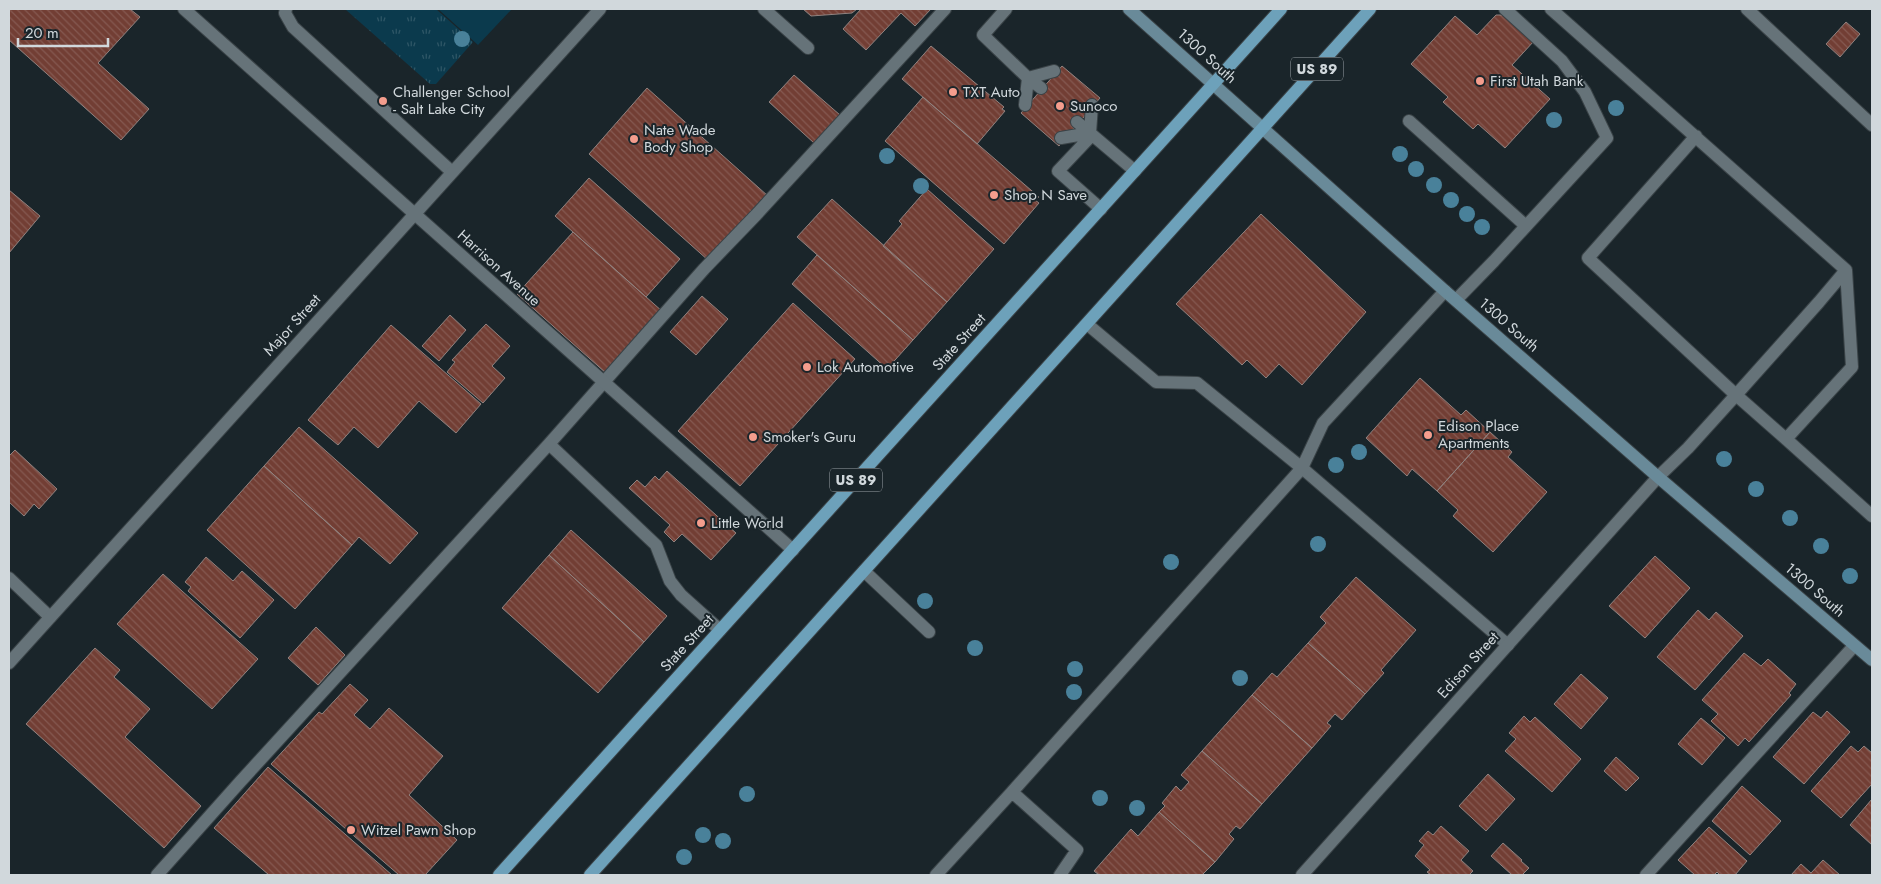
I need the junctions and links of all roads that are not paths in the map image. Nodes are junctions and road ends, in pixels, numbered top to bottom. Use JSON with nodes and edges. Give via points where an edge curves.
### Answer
{"nodes":[{"id":1,"x":184,"y":9,"type":"edge"},
{"id":2,"x":286,"y":9,"type":"edge"},
{"id":3,"x":600,"y":9,"type":"edge"},
{"id":4,"x":764,"y":9,"type":"edge"},
{"id":5,"x":945,"y":9,"type":"edge"},
{"id":6,"x":1006,"y":9,"type":"edge"},
{"id":7,"x":1130,"y":9,"type":"edge"},
{"id":8,"x":1281,"y":9,"type":"edge"},
{"id":9,"x":1370,"y":9,"type":"edge"},
{"id":10,"x":1504,"y":9,"type":"edge"},
{"id":11,"x":1551,"y":9,"type":"edge"},
{"id":12,"x":1747,"y":9,"type":"edge"},
{"id":13,"x":808,"y":48,"type":"dead end"},
{"id":14,"x":1054,"y":71,"type":"dead end"},
{"id":15,"x":1028,"y":78,"type":"junction"},
{"id":16,"x":1213,"y":84,"type":"junction"},
{"id":17,"x":1040,"y":88,"type":"dead end"},
{"id":18,"x":1025,"y":105,"type":"dead end"},
{"id":19,"x":1092,"y":105,"type":"dead end"},
{"id":20,"x":1077,"y":122,"type":"dead end"},
{"id":21,"x":1409,"y":122,"type":"dead end"},
{"id":22,"x":1872,"y":125,"type":"edge"},
{"id":23,"x":1264,"y":129,"type":"junction"},
{"id":24,"x":1091,"y":134,"type":"junction"},
{"id":25,"x":1696,"y":136,"type":"junction"},
{"id":26,"x":1062,"y":138,"type":"dead end"},
{"id":27,"x":1135,"y":171,"type":"junction"},
{"id":28,"x":452,"y":172,"type":"junction"},
{"id":29,"x":1101,"y":209,"type":"junction"},
{"id":30,"x":414,"y":214,"type":"junction"},
{"id":31,"x":1526,"y":226,"type":"junction"},
{"id":32,"x":1846,"y":270,"type":"junction"},
{"id":33,"x":1445,"y":291,"type":"junction"},
{"id":34,"x":1456,"y":300,"type":"junction"},
{"id":35,"x":1088,"y":324,"type":"junction"},
{"id":36,"x":604,"y":383,"type":"junction"},
{"id":37,"x":1736,"y":395,"type":"junction"},
{"id":38,"x":1786,"y":438,"type":"junction"},
{"id":39,"x":549,"y":444,"type":"junction"},
{"id":40,"x":1302,"y":468,"type":"junction"},
{"id":41,"x":1658,"y":477,"type":"junction"},
{"id":42,"x":1872,"y":516,"type":"edge"},
{"id":43,"x":792,"y":550,"type":"junction"},
{"id":44,"x":864,"y":571,"type":"junction"},
{"id":45,"x":9,"y":578,"type":"edge"},
{"id":46,"x":50,"y":617,"type":"junction"},
{"id":47,"x":720,"y":630,"type":"junction"},
{"id":48,"x":929,"y":632,"type":"dead end"},
{"id":49,"x":1508,"y":645,"type":"junction"},
{"id":50,"x":1854,"y":646,"type":"junction"},
{"id":51,"x":1872,"y":660,"type":"edge"},
{"id":52,"x":9,"y":663,"type":"edge"},
{"id":53,"x":1012,"y":792,"type":"junction"},
{"id":54,"x":157,"y":875,"type":"edge"},
{"id":55,"x":499,"y":875,"type":"edge"},
{"id":56,"x":590,"y":875,"type":"edge"},
{"id":57,"x":936,"y":875,"type":"edge"},
{"id":58,"x":1060,"y":875,"type":"edge"},
{"id":59,"x":1302,"y":875,"type":"edge"},
{"id":60,"x":1646,"y":875,"type":"edge"}],
"edges":[{"from":1,"to":30,"type":"street","name":"Harrison Avenue"},
{"from":2,"to":28,"type":"street","via":[[293,27]]},
{"from":3,"to":28,"type":"street","name":"Major Street"},
{"from":4,"to":13,"type":"street"},
{"from":5,"to":36,"type":"street","via":[[704,268]]},
{"from":6,"to":15,"type":"street","via":[[982,35]]},
{"from":7,"to":16,"type":"main road","name":"1300 South"},
{"from":8,"to":16,"type":"main road","name":"State Street","number":"US 89"},
{"from":9,"to":23,"type":"main road","number":"US 89"},
{"from":10,"to":31,"type":"street","via":[[1562,61],[1586,92],[1607,138]]},
{"from":11,"to":25,"type":"street"},
{"from":12,"to":22,"type":"street"},
{"from":14,"to":15,"type":"street"},
{"from":15,"to":17,"type":"street"},
{"from":15,"to":18,"type":"street"},
{"from":16,"to":23,"type":"main road","name":"1300 South"},
{"from":16,"to":27,"type":"main road","name":"State Street","number":"US 89"},
{"from":19,"to":24,"type":"street"},
{"from":20,"to":24,"type":"street"},
{"from":21,"to":31,"type":"street"},
{"from":23,"to":33,"type":"main road","name":"1300 South"},
{"from":23,"to":35,"type":"main road","number":"US 89"},
{"from":24,"to":26,"type":"street"},
{"from":24,"to":27,"type":"street"},
{"from":24,"to":29,"type":"street","via":[[1058,171]]},
{"from":25,"to":32,"type":"street"},
{"from":25,"to":37,"type":"street","via":[[1588,258]]},
{"from":27,"to":29,"type":"main road","name":"State Street","number":"US 89"},
{"from":28,"to":30,"type":"street","name":"Major Street"},
{"from":29,"to":43,"type":"main road","name":"State Street","number":"US 89"},
{"from":30,"to":36,"type":"street","name":"Harrison Avenue"},
{"from":30,"to":46,"type":"street","name":"Major Street"},
{"from":31,"to":34,"type":"street"},
{"from":32,"to":37,"type":"street","name":"Edison Street"},
{"from":32,"to":38,"type":"street","via":[[1852,367]]},
{"from":33,"to":34,"type":"main road","name":"1300 South"},
{"from":33,"to":40,"type":"street","via":[[1323,423]]},
{"from":34,"to":41,"type":"main road","name":"1300 South"},
{"from":35,"to":40,"type":"street","via":[[1156,382],[1197,383]]},
{"from":35,"to":44,"type":"main road","number":"US 89"},
{"from":36,"to":39,"type":"street"},
{"from":36,"to":43,"type":"street","name":"Harrison Avenue"},
{"from":37,"to":38,"type":"street"},
{"from":37,"to":41,"type":"street","name":"Edison Street"},
{"from":38,"to":42,"type":"street"},
{"from":39,"to":47,"type":"street","via":[[656,545],[670,581]]},
{"from":39,"to":54,"type":"street"},
{"from":40,"to":49,"type":"street"},
{"from":40,"to":53,"type":"street"},
{"from":41,"to":49,"type":"street","name":"Edison Street"},
{"from":41,"to":50,"type":"main road","name":"1300 South"},
{"from":43,"to":47,"type":"main road","name":"State Street","number":"US 89"},
{"from":44,"to":48,"type":"street"},
{"from":44,"to":56,"type":"main road","number":"US 89"},
{"from":45,"to":46,"type":"street"},
{"from":46,"to":52,"type":"street","name":"Major Street"},
{"from":47,"to":55,"type":"main road","name":"State Street","number":"US 89"},
{"from":49,"to":59,"type":"street","name":"Edison Street"},
{"from":50,"to":51,"type":"main road","name":"1300 South"},
{"from":50,"to":60,"type":"street"},
{"from":53,"to":57,"type":"street"},
{"from":53,"to":58,"type":"street","via":[[1077,850]]}]}
